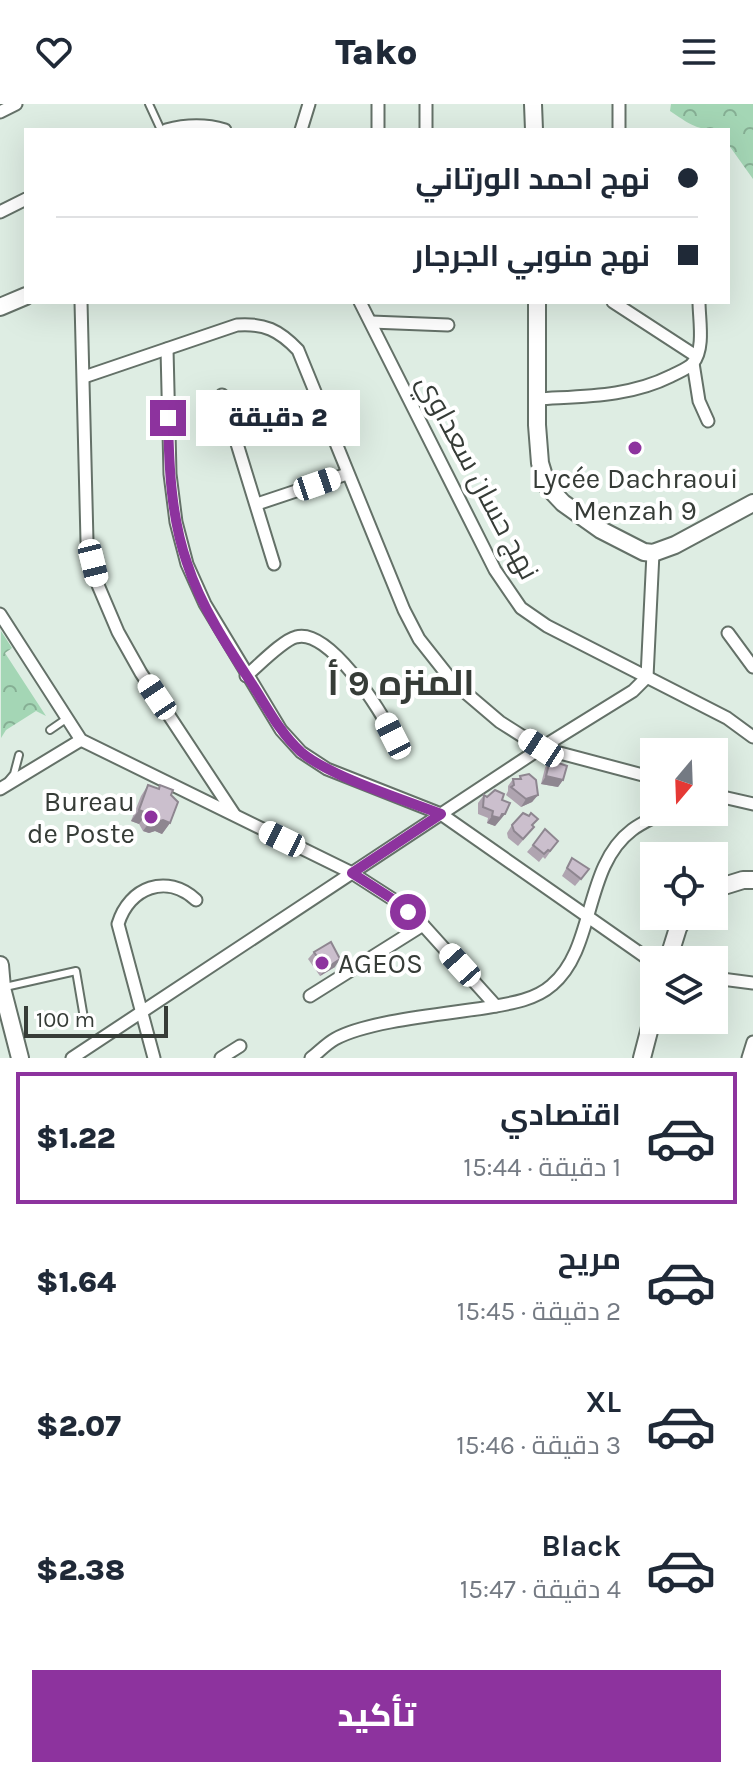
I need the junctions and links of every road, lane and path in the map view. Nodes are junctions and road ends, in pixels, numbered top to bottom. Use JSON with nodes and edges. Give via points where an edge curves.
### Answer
{"nodes":[{"id":1,"x":16,"y":104,"type":"edge"},
{"id":2,"x":149,"y":104,"type":"edge"},
{"id":3,"x":309,"y":104,"type":"edge"},
{"id":4,"x":378,"y":104,"type":"edge"},
{"id":5,"x":426,"y":104,"type":"edge"},
{"id":6,"x":533,"y":104,"type":"edge"},
{"id":7,"x":619,"y":104,"type":"edge"},
{"id":8,"x":0,"y":112,"type":"edge"},
{"id":9,"x":162,"y":128,"type":"edge"},
{"id":10,"x":172,"y":128,"type":"edge"},
{"id":11,"x":218,"y":128,"type":"edge"},
{"id":12,"x":302,"y":128,"type":"edge"},
{"id":13,"x":378,"y":128,"type":"edge"},
{"id":14,"x":426,"y":128,"type":"edge"},
{"id":15,"x":534,"y":128,"type":"edge"},
{"id":16,"x":619,"y":128,"type":"edge"},
{"id":17,"x":24,"y":200,"type":"edge"},
{"id":18,"x":0,"y":212,"type":"edge"},
{"id":19,"x":24,"y":297,"type":"edge"},
{"id":20,"x":81,"y":304,"type":"edge"},
{"id":21,"x":361,"y":304,"type":"edge"},
{"id":22,"x":537,"y":304,"type":"edge"},
{"id":23,"x":619,"y":304,"type":"edge"},
{"id":24,"x":699,"y":304,"type":"edge"},
{"id":25,"x":0,"y":307,"type":"edge"},
{"id":26,"x":371,"y":322,"type":"junction"},
{"id":27,"x":448,"y":325,"type":"dead end"},
{"id":28,"x":167,"y":349,"type":"junction"},
{"id":29,"x":694,"y":360,"type":"junction"},
{"id":30,"x":84,"y":377,"type":"junction"},
{"id":31,"x":222,"y":395,"type":"dead end"},
{"id":32,"x":538,"y":399,"type":"junction"},
{"id":33,"x":708,"y":421,"type":"dead end"},
{"id":34,"x":347,"y":474,"type":"junction"},
{"id":35,"x":753,"y":503,"type":"edge"},
{"id":36,"x":257,"y":504,"type":"junction"},
{"id":37,"x":653,"y":553,"type":"junction"},
{"id":38,"x":274,"y":564,"type":"dead end"},
{"id":39,"x":0,"y":614,"type":"edge"},
{"id":40,"x":728,"y":633,"type":"dead end"},
{"id":41,"x":753,"y":667,"type":"edge"},
{"id":42,"x":246,"y":676,"type":"junction"},
{"id":43,"x":647,"y":677,"type":"junction"},
{"id":44,"x":66,"y":719,"type":"junction"},
{"id":45,"x":50,"y":730,"type":"dead end"},
{"id":46,"x":393,"y":736,"type":"dead end"},
{"id":47,"x":753,"y":737,"type":"edge"},
{"id":48,"x":81,"y":740,"type":"junction"},
{"id":49,"x":541,"y":748,"type":"junction"},
{"id":50,"x":19,"y":755,"type":"dead end"},
{"id":51,"x":640,"y":774,"type":"edge"},
{"id":52,"x":2,"y":787,"type":"edge"},
{"id":53,"x":728,"y":798,"type":"edge"},
{"id":54,"x":753,"y":804,"type":"edge"},
{"id":55,"x":441,"y":814,"type":"junction"},
{"id":56,"x":236,"y":816,"type":"junction"},
{"id":57,"x":640,"y":825,"type":"edge"},
{"id":58,"x":352,"y":873,"type":"junction"},
{"id":59,"x":753,"y":880,"type":"edge"},
{"id":60,"x":728,"y":885,"type":"edge"},
{"id":61,"x":196,"y":900,"type":"dead end"},
{"id":62,"x":587,"y":915,"type":"junction"},
{"id":63,"x":423,"y":925,"type":"junction"},
{"id":64,"x":640,"y":953,"type":"edge"},
{"id":65,"x":0,"y":965,"type":"edge"},
{"id":66,"x":728,"y":980,"type":"edge"},
{"id":67,"x":753,"y":983,"type":"edge"},
{"id":68,"x":2,"y":988,"type":"junction"},
{"id":69,"x":310,"y":996,"type":"dead end"},
{"id":70,"x":496,"y":1006,"type":"junction"},
{"id":71,"x":143,"y":1010,"type":"junction"},
{"id":72,"x":84,"y":1018,"type":"dead end"},
{"id":73,"x":648,"y":1034,"type":"edge"},
{"id":74,"x":753,"y":1042,"type":"edge"},
{"id":75,"x":240,"y":1046,"type":"dead end"},
{"id":76,"x":20,"y":1058,"type":"edge"},
{"id":77,"x":72,"y":1058,"type":"edge"},
{"id":78,"x":154,"y":1058,"type":"edge"},
{"id":79,"x":221,"y":1058,"type":"edge"},
{"id":80,"x":311,"y":1058,"type":"edge"},
{"id":81,"x":642,"y":1058,"type":"edge"},
{"id":82,"x":748,"y":1058,"type":"edge"}],
"edges":[{"from":1,"to":8,"type":"street"},
{"from":2,"to":9,"type":"lane"},
{"from":3,"to":12,"type":"street"},
{"from":4,"to":13,"type":"street"},
{"from":5,"to":14,"type":"street"},
{"from":6,"to":15,"type":"street"},
{"from":7,"to":16,"type":"street"},
{"from":10,"to":11,"type":"street"},
{"from":17,"to":18,"type":"street"},
{"from":19,"to":25,"type":"street"},
{"from":20,"to":30,"type":"street"},
{"from":21,"to":26,"type":"street","name":"نهج حسان سعداوي"},
{"from":22,"to":32,"type":"street"},
{"from":23,"to":29,"type":"street"},
{"from":24,"to":29,"type":"street"},
{"from":26,"to":27,"type":"street"},
{"from":26,"to":43,"type":"street","name":"نهج حسان سعداوي","via":[[505,588],[521,608],[547,626]]},
{"from":28,"to":30,"type":"street"},
{"from":28,"to":34,"type":"street","via":[[237,325],[255,324],[285,336],[298,350]]},
{"from":28,"to":42,"type":"street","via":[[170,474],[180,536],[205,604]]},
{"from":29,"to":32,"type":"street","via":[[627,392]]},
{"from":29,"to":33,"type":"street","via":[[699,401]]},
{"from":30,"to":56,"type":"street","via":[[87,541],[98,585],[141,673]]},
{"from":31,"to":36,"type":"street"},
{"from":32,"to":37,"type":"street","via":[[540,463],[554,495],[601,530]]},
{"from":34,"to":36,"type":"street"},
{"from":34,"to":49,"type":"street","via":[[419,639],[473,701]]},
{"from":35,"to":37,"type":"street"},
{"from":36,"to":38,"type":"street"},
{"from":37,"to":43,"type":"street"},
{"from":39,"to":44,"type":"street"},
{"from":40,"to":41,"type":"street"},
{"from":42,"to":46,"type":"street","via":[[294,637],[321,641],[334,651]]},
{"from":42,"to":55,"type":"street","via":[[301,752],[327,769]]},
{"from":43,"to":47,"type":"street","name":"نهج حسان سعداوي"},
{"from":43,"to":49,"type":"street"},
{"from":44,"to":45,"type":"lane"},
{"from":44,"to":48,"type":"street"},
{"from":48,"to":52,"type":"street"},
{"from":48,"to":56,"type":"street"},
{"from":49,"to":51,"type":"street"},
{"from":49,"to":55,"type":"street"},
{"from":50,"to":52,"type":"lane","via":[[14,774]]},
{"from":53,"to":54,"type":"street"},
{"from":55,"to":58,"type":"street"},
{"from":55,"to":62,"type":"street"},
{"from":56,"to":58,"type":"street"},
{"from":57,"to":62,"type":"street","via":[[619,843]]},
{"from":58,"to":63,"type":"street"},
{"from":58,"to":71,"type":"street"},
{"from":59,"to":60,"type":"street"},
{"from":61,"to":71,"type":"street","via":[[171,885],[156,885],[142,889],[122,911],[120,938]]},
{"from":62,"to":64,"type":"street"},
{"from":62,"to":70,"type":"street","via":[[572,960],[552,985],[536,996]]},
{"from":63,"to":69,"type":"street"},
{"from":63,"to":70,"type":"street"},
{"from":65,"to":68,"type":"street"},
{"from":66,"to":67,"type":"street"},
{"from":68,"to":72,"type":"lane","via":[[76,971]]},
{"from":68,"to":76,"type":"street"},
{"from":70,"to":80,"type":"street","via":[[363,1028],[334,1040]]},
{"from":71,"to":77,"type":"street"},
{"from":71,"to":78,"type":"street"},
{"from":73,"to":81,"type":"street"},
{"from":74,"to":82,"type":"street"},
{"from":75,"to":79,"type":"street"}]}
